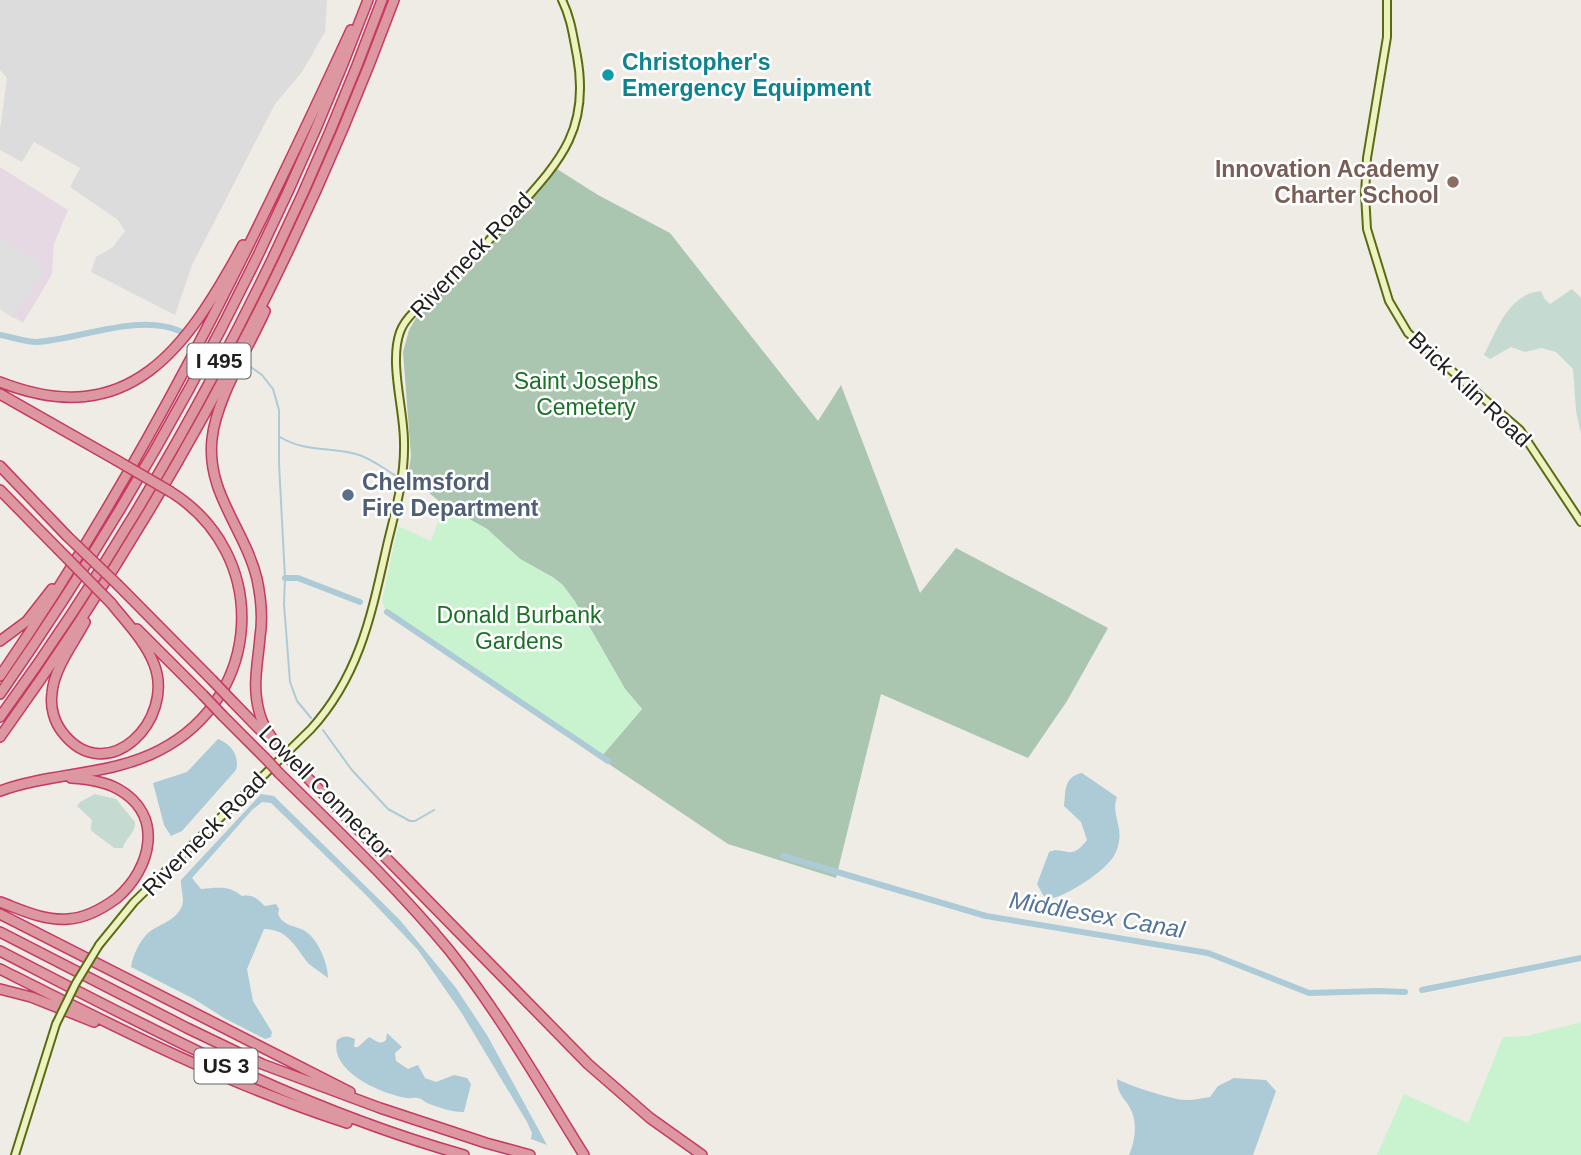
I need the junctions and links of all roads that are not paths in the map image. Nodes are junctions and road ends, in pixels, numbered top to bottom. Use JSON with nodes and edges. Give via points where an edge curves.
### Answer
{"nodes":[{"id":1,"x":366,"y":0,"type":"edge"},
{"id":2,"x":382,"y":0,"type":"edge"},
{"id":3,"x":394,"y":0,"type":"edge"},
{"id":4,"x":562,"y":0,"type":"edge"},
{"id":5,"x":1387,"y":0,"type":"edge"},
{"id":6,"x":264,"y":215,"type":"junction"},
{"id":7,"x":295,"y":236,"type":"junction"},
{"id":8,"x":0,"y":382,"type":"edge"},
{"id":9,"x":0,"y":394,"type":"edge"},
{"id":10,"x":0,"y":466,"type":"edge"},
{"id":11,"x":0,"y":490,"type":"edge"},
{"id":12,"x":101,"y":519,"type":"junction"},
{"id":13,"x":1581,"y":522,"type":"edge"},
{"id":14,"x":118,"y":562,"type":"junction"},
{"id":15,"x":111,"y":603,"type":"junction"},
{"id":16,"x":0,"y":641,"type":"edge"},
{"id":17,"x":0,"y":676,"type":"edge"},
{"id":18,"x":0,"y":694,"type":"edge"},
{"id":19,"x":0,"y":717,"type":"edge"},
{"id":20,"x":0,"y":737,"type":"edge"},
{"id":21,"x":279,"y":748,"type":"junction"},
{"id":22,"x":48,"y":779,"type":"junction"},
{"id":23,"x":0,"y":791,"type":"edge"},
{"id":24,"x":0,"y":902,"type":"edge"},
{"id":25,"x":0,"y":914,"type":"edge"},
{"id":26,"x":0,"y":932,"type":"edge"},
{"id":27,"x":0,"y":951,"type":"edge"},
{"id":28,"x":0,"y":969,"type":"edge"},
{"id":29,"x":0,"y":989,"type":"edge"},
{"id":30,"x":168,"y":1052,"type":"junction"},
{"id":31,"x":380,"y":1108,"type":"junction"},
{"id":32,"x":418,"y":1141,"type":"junction"},
{"id":33,"x":15,"y":1155,"type":"edge"},
{"id":34,"x":464,"y":1155,"type":"edge"},
{"id":35,"x":530,"y":1155,"type":"edge"},
{"id":36,"x":584,"y":1155,"type":"edge"},
{"id":37,"x":702,"y":1155,"type":"edge"}],
"edges":[{"from":1,"to":6,"type":"highway"},
{"from":1,"to":18,"type":"highway","number":"I 495","via":[[299,167],[209,354],[112,523]]},
{"from":2,"to":19,"type":"highway","number":"I 495","via":[[296,206],[208,382],[113,547]]},
{"from":3,"to":7,"type":"highway"},
{"from":4,"to":33,"type":"main road","name":"Riverneck Road","bridge":true,"via":[[580,80],[580,110],[571,138],[536,188],[400,332],[396,358],[403,469],[372,610],[352,668],[311,729],[134,902],[99,945],[56,1024]]},
{"from":5,"to":13,"type":"main road","name":"Brick Kiln Road","via":[[1387,37],[1365,194],[1367,229],[1389,301],[1408,333],[1520,430]]},
{"from":6,"to":8,"type":"highway","via":[[192,328],[167,358],[145,374],[111,391],[75,397],[41,395]]},
{"from":6,"to":12,"type":"highway","via":[[194,356]]},
{"from":7,"to":14,"type":"highway","via":[[202,418]]},
{"from":7,"to":21,"type":"highway","via":[[219,410],[211,450],[219,495],[256,578],[261,620],[256,698],[262,721]]},
{"from":9,"to":22,"type":"highway","bridge":true,"via":[[192,507],[224,546],[233,565],[243,615],[240,646],[226,685],[190,729],[169,745],[130,762]]},
{"from":10,"to":21,"type":"highway","bridge":true},
{"from":11,"to":15,"type":"highway","name":"Lowell Connector","bridge":true},
{"from":12,"to":16,"type":"highway","via":[[33,614]]},
{"from":12,"to":17,"type":"highway"},
{"from":14,"to":15,"type":"highway","via":[[57,674],[51,694],[60,730],[73,744],[94,752],[112,752],[135,740],[148,725],[157,700],[153,661]]},
{"from":14,"to":20,"type":"highway"},
{"from":15,"to":36,"type":"highway","name":"Lowell Connector","bridge":true,"via":[[389,884],[448,950],[500,1020]]},
{"from":21,"to":37,"type":"highway","name":"Lowell Connector","bridge":true,"via":[[588,1064],[650,1118]]},
{"from":22,"to":23,"type":"highway"},
{"from":22,"to":24,"type":"highway","via":[[97,781],[130,797],[148,832],[143,864],[120,894],[79,918],[42,917]]},
{"from":25,"to":31,"type":"highway"},
{"from":26,"to":31,"type":"highway","number":"US 3","via":[[244,1056]]},
{"from":27,"to":32,"type":"highway","number":"US 3","via":[[234,1070]]},
{"from":28,"to":30,"type":"highway"},
{"from":29,"to":30,"type":"highway"},
{"from":30,"to":32,"type":"highway","via":[[307,1110]]},
{"from":31,"to":35,"type":"highway","number":"US 3"},
{"from":32,"to":34,"type":"highway","number":"US 3"}]}
